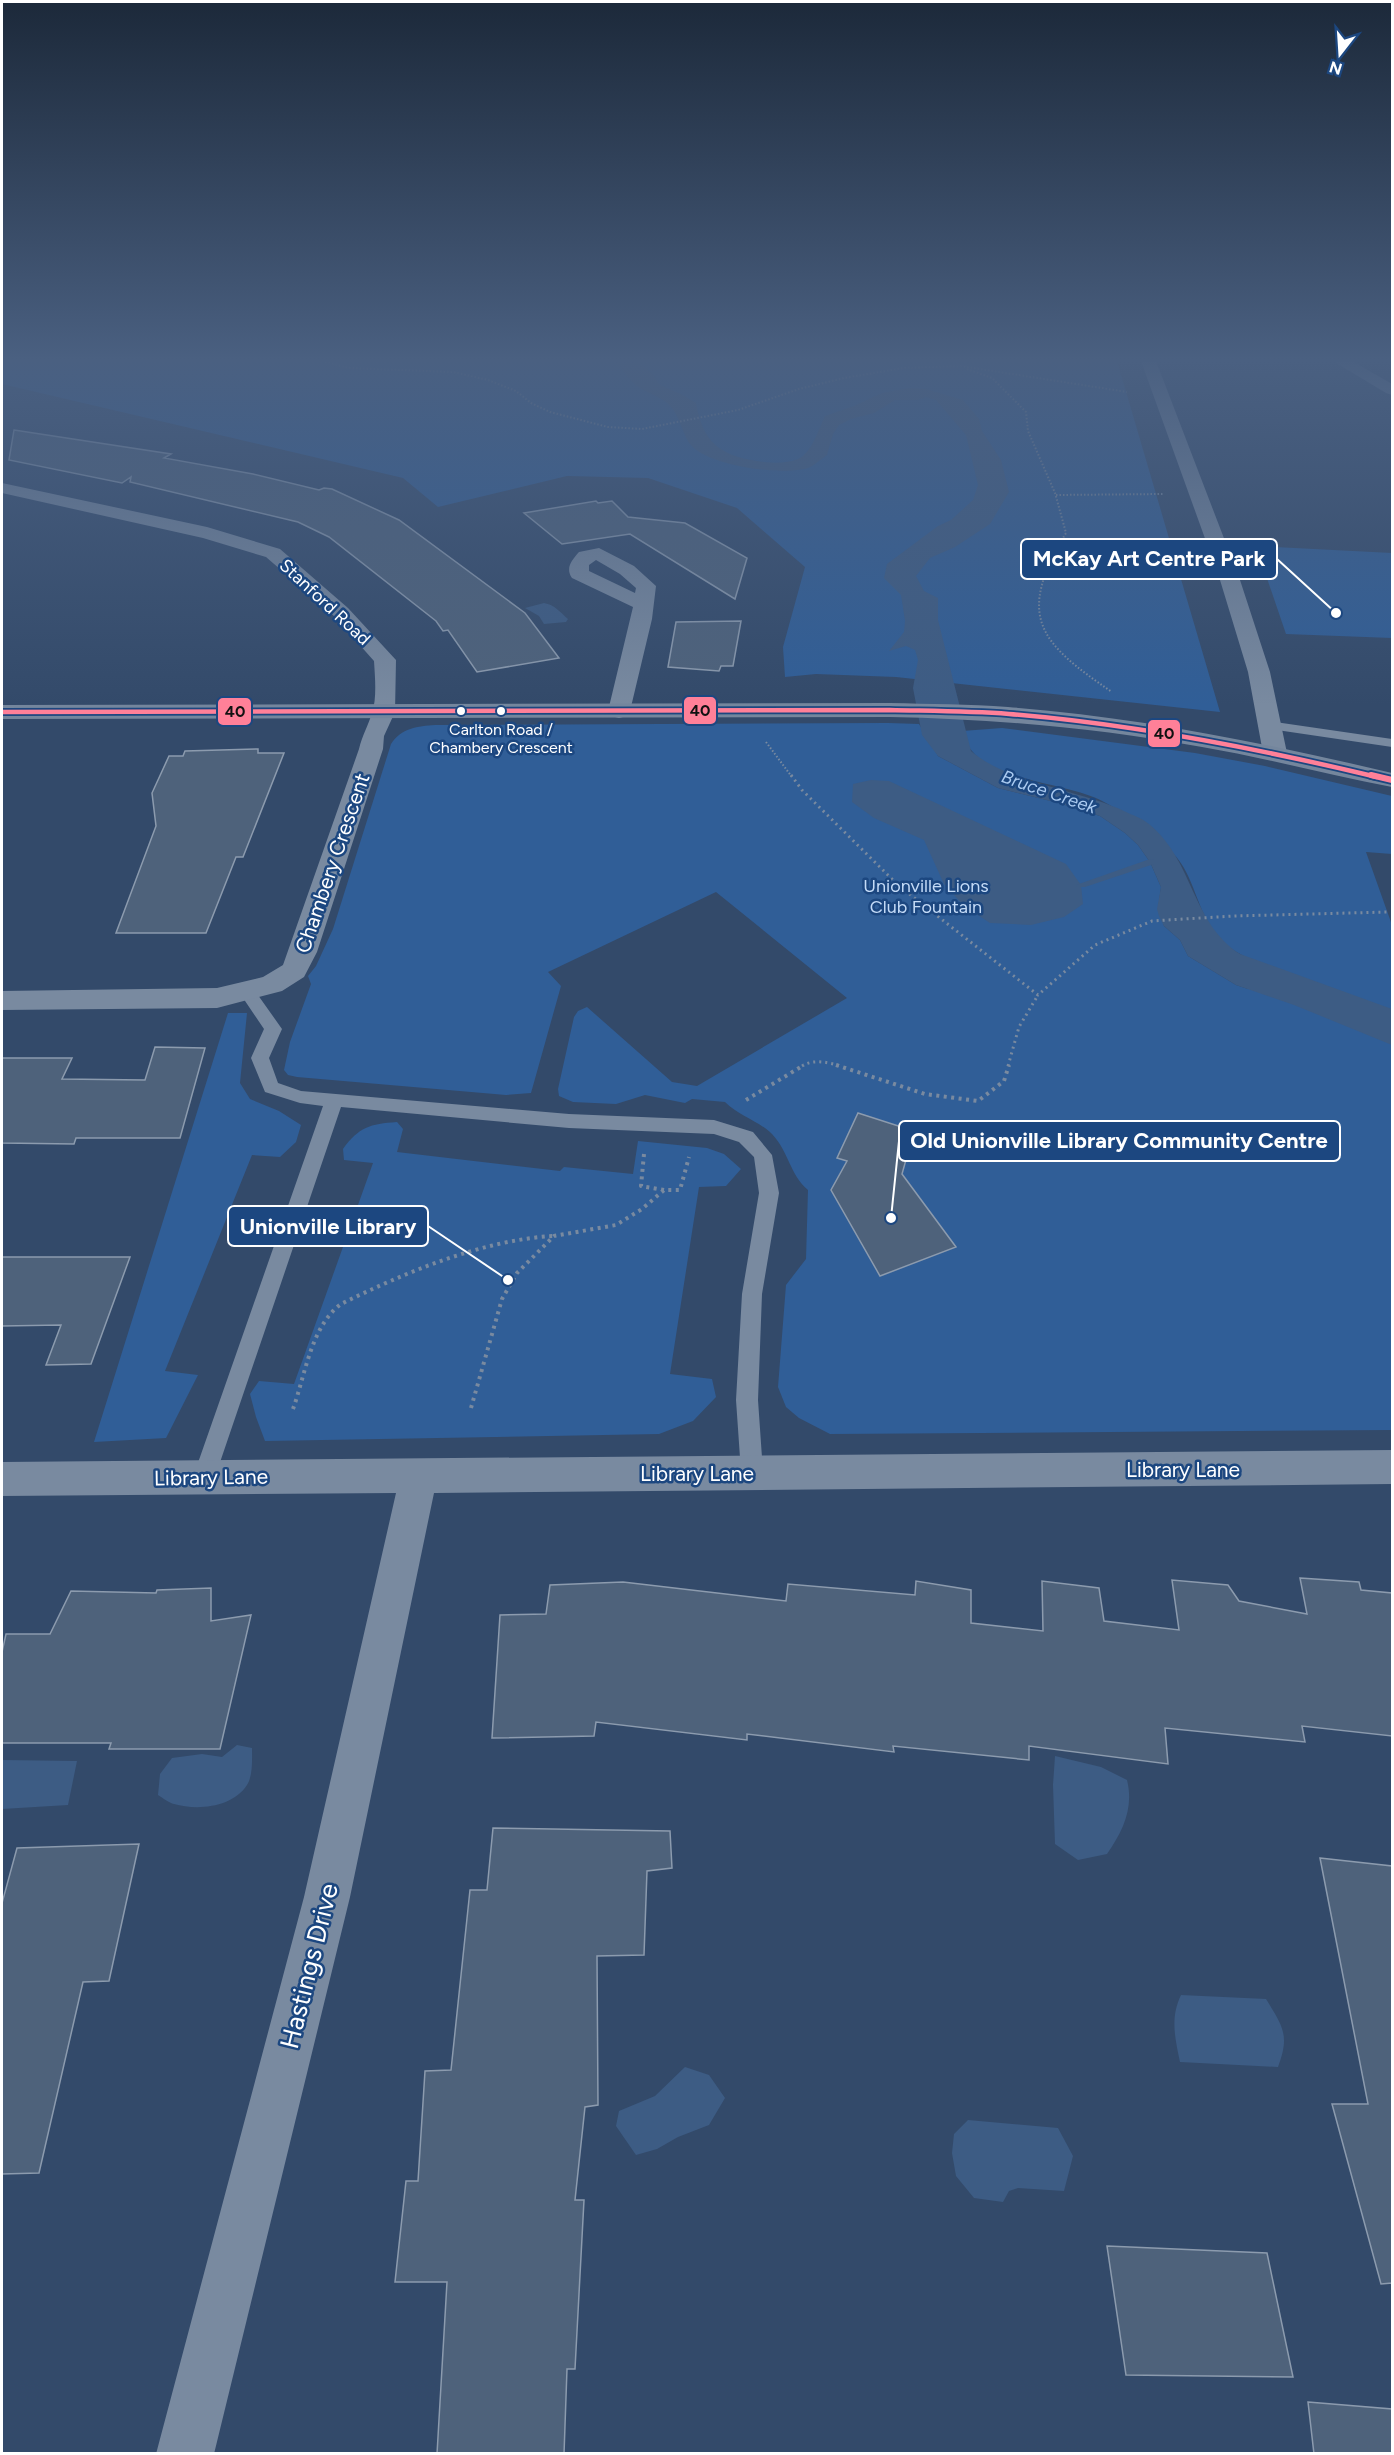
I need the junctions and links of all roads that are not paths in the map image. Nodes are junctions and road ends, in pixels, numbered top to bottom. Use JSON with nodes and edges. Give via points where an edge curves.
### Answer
{"nodes":[{"id":1,"x":1190,"y":476,"type":"edge"},
{"id":2,"x":2,"y":488,"type":"edge"},
{"id":3,"x":644,"y":604,"type":"dead end"},
{"id":4,"x":619,"y":711,"type":"junction"},
{"id":5,"x":2,"y":712,"type":"edge"},
{"id":6,"x":384,"y":712,"type":"junction"},
{"id":7,"x":1269,"y":725,"type":"junction"},
{"id":8,"x":1392,"y":743,"type":"edge"},
{"id":9,"x":1275,"y":753,"type":"junction"},
{"id":10,"x":1392,"y":780,"type":"edge"},
{"id":11,"x":247,"y":992,"type":"junction"},
{"id":12,"x":2,"y":1001,"type":"edge"},
{"id":13,"x":334,"y":1101,"type":"junction"},
{"id":14,"x":1392,"y":1467,"type":"edge"},
{"id":15,"x":752,"y":1472,"type":"junction"},
{"id":16,"x":419,"y":1475,"type":"junction"},
{"id":17,"x":204,"y":1477,"type":"junction"},
{"id":18,"x":2,"y":1479,"type":"edge"},
{"id":19,"x":185,"y":2454,"type":"edge"}],
"edges":[{"from":1,"to":7,"type":"street","via":[[1230,580],[1259,672]]},
{"from":2,"to":6,"type":"street","name":"Stanford Road","via":[[207,533],[273,553],[341,612],[384,660]]},
{"from":3,"to":4,"type":"street"},
{"from":4,"to":6,"type":"main road"},
{"from":4,"to":9,"type":"main road","via":[[890,710],[1009,714],[1154,731]]},
{"from":5,"to":6,"type":"main road"},
{"from":6,"to":11,"type":"street","name":"Chambery Crescent","via":[[294,971]]},
{"from":7,"to":8,"type":"lane"},
{"from":7,"to":9,"type":"street"},
{"from":9,"to":10,"type":"main road"},
{"from":11,"to":12,"type":"street","name":"Chambery Crescent","via":[[217,998]]},
{"from":11,"to":13,"type":"lane","via":[[273,1029],[260,1058],[271,1087],[300,1097]]},
{"from":13,"to":15,"type":"lane","via":[[570,1121],[714,1127],[746,1137],[763,1155],[769,1193],[752,1294],[747,1400]]},
{"from":13,"to":17,"type":"lane"},
{"from":14,"to":15,"type":"street","name":"Library Lane"},
{"from":15,"to":16,"type":"street","name":"Library Lane"},
{"from":16,"to":17,"type":"street","name":"Library Lane"},
{"from":16,"to":19,"type":"street","name":"Hastings Drive","via":[[327,1898]]},
{"from":17,"to":18,"type":"street","name":"Library Lane"}]}
